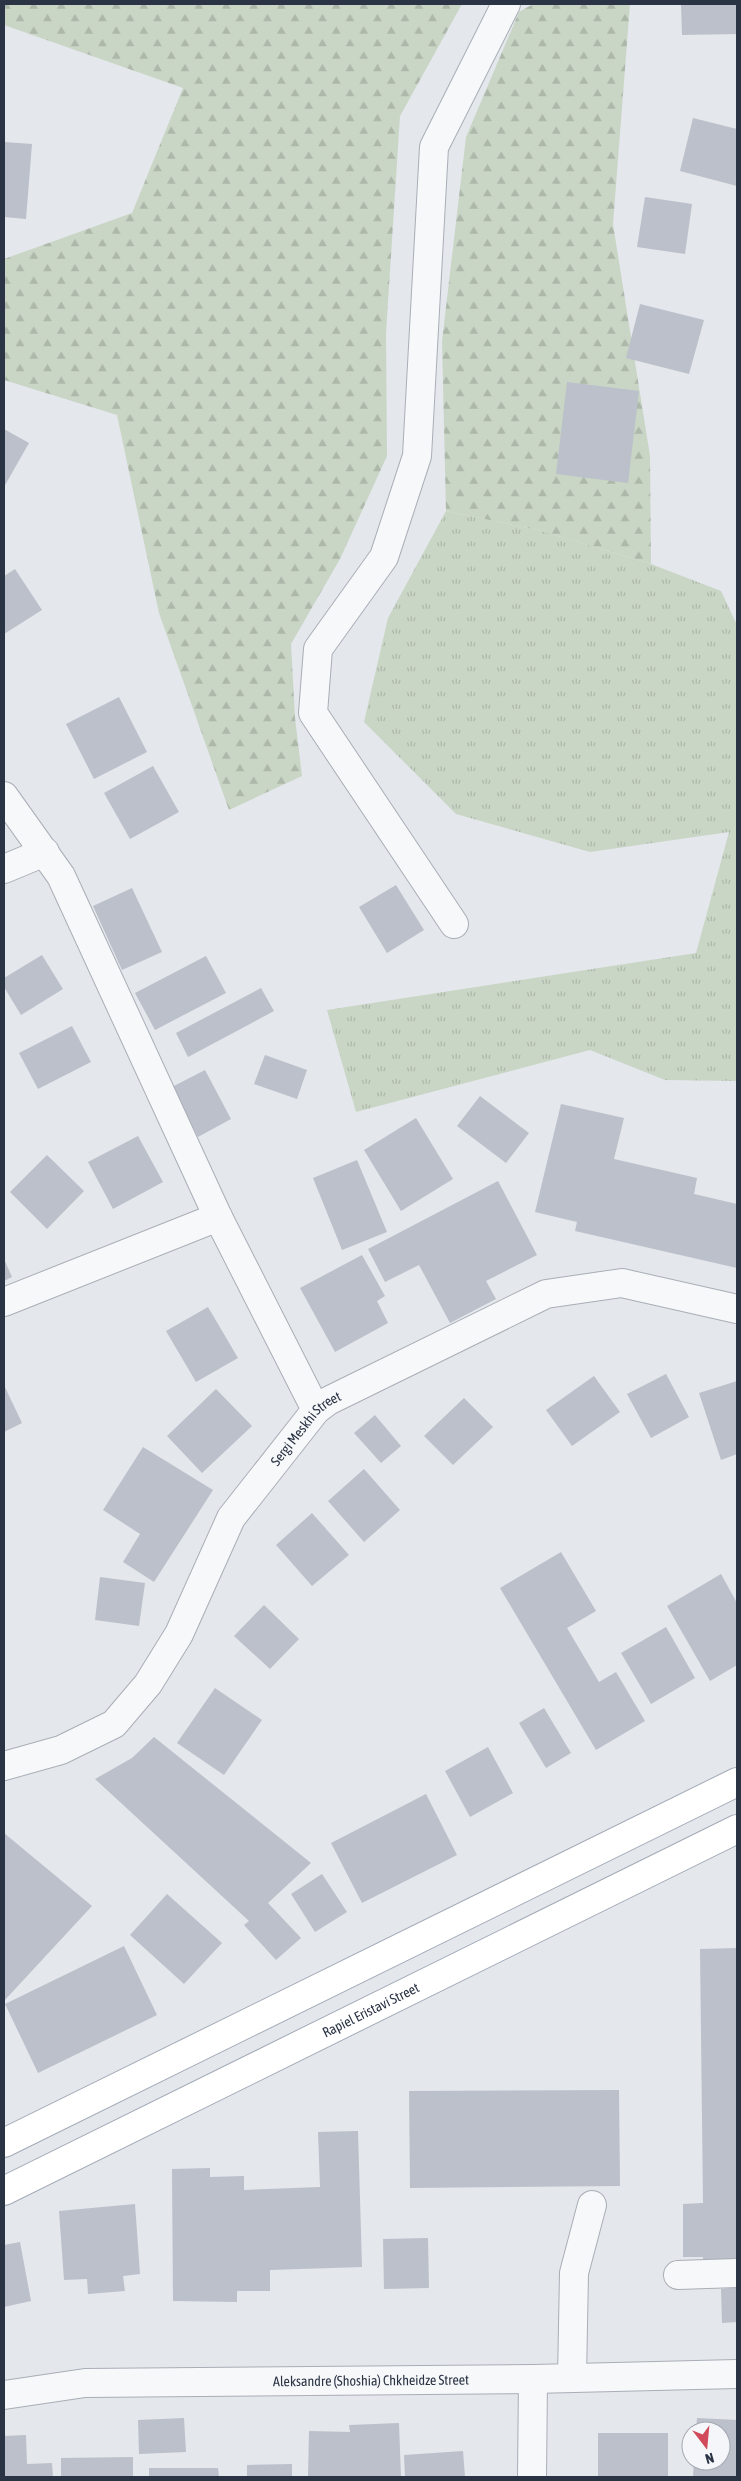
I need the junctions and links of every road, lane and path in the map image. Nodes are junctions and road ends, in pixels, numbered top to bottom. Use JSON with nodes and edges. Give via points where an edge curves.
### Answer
{"nodes":[{"id":1,"x":506,"y":4,"type":"edge"},
{"id":2,"x":4,"y":796,"type":"edge"},
{"id":3,"x":45,"y":852,"type":"junction"},
{"id":4,"x":4,"y":869,"type":"edge"},
{"id":5,"x":454,"y":924,"type":"dead end"},
{"id":6,"x":218,"y":1217,"type":"junction"},
{"id":7,"x":4,"y":1302,"type":"edge"},
{"id":8,"x":737,"y":1309,"type":"edge"},
{"id":9,"x":316,"y":1410,"type":"junction"},
{"id":10,"x":4,"y":1766,"type":"edge"},
{"id":11,"x":737,"y":1782,"type":"edge"},
{"id":12,"x":737,"y":1829,"type":"edge"},
{"id":13,"x":4,"y":2143,"type":"edge"},
{"id":14,"x":4,"y":2191,"type":"edge"},
{"id":15,"x":592,"y":2205,"type":"dead end"},
{"id":16,"x":737,"y":2273,"type":"edge"},
{"id":17,"x":678,"y":2275,"type":"dead end"},
{"id":18,"x":737,"y":2374,"type":"edge"},
{"id":19,"x":572,"y":2378,"type":"junction"},
{"id":20,"x":533,"y":2379,"type":"junction"},
{"id":21,"x":4,"y":2395,"type":"edge"},
{"id":22,"x":532,"y":2477,"type":"edge"}],
"edges":[{"from":1,"to":5,"type":"street","via":[[434,147],[417,456],[384,557],[318,649],[313,713]]},
{"from":2,"to":3,"type":"street"},
{"from":3,"to":4,"type":"street"},
{"from":3,"to":6,"type":"street","via":[[61,876]]},
{"from":6,"to":7,"type":"street"},
{"from":6,"to":9,"type":"street"},
{"from":8,"to":9,"type":"street","name":"Sergi Meskhi Street","via":[[622,1283],[546,1294],[328,1401]]},
{"from":9,"to":10,"type":"street","name":"Sergi Meskhi Street","via":[[231,1518],[179,1634],[148,1684],[114,1724],[61,1750]]},
{"from":11,"to":13,"type":"main road"},
{"from":12,"to":14,"type":"main road","name":"Rapiel Eristavi Street"},
{"from":15,"to":19,"type":"street","via":[[574,2273]]},
{"from":16,"to":17,"type":"street"},
{"from":18,"to":19,"type":"street","name":"Aleksandre (Shoshia) Chkheidze Street"},
{"from":19,"to":20,"type":"street","name":"Aleksandre (Shoshia) Chkheidze Street"},
{"from":20,"to":21,"type":"street","name":"Aleksandre (Shoshia) Chkheidze Street","via":[[85,2383]]},
{"from":20,"to":22,"type":"street"}]}
